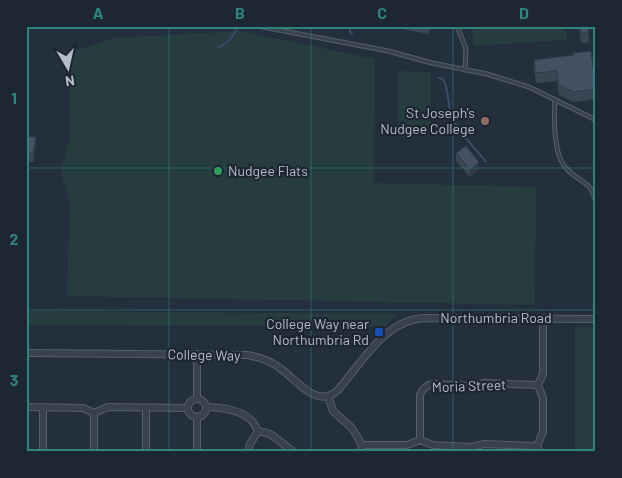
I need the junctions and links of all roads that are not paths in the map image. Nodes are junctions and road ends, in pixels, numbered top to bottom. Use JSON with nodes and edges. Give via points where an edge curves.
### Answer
{"nodes":[{"id":1,"x":258,"y":26,"type":"edge"},
{"id":2,"x":457,"y":26,"type":"edge"},
{"id":3,"x":465,"y":70,"type":"junction"},
{"id":4,"x":555,"y":100,"type":"junction"},
{"id":5,"x":596,"y":120,"type":"edge"},
{"id":6,"x":596,"y":203,"type":"edge"},
{"id":7,"x":543,"y":318,"type":"junction"},
{"id":8,"x":596,"y":319,"type":"edge"},
{"id":9,"x":26,"y":353,"type":"edge"},
{"id":10,"x":197,"y":354,"type":"junction"},
{"id":11,"x":538,"y":385,"type":"junction"},
{"id":12,"x":328,"y":396,"type":"junction"},
{"id":13,"x":197,"y":399,"type":"junction"},
{"id":14,"x":26,"y":407,"type":"edge"},
{"id":15,"x":43,"y":407,"type":"junction"},
{"id":16,"x":206,"y":407,"type":"junction"},
{"id":17,"x":146,"y":408,"type":"junction"},
{"id":18,"x":188,"y":408,"type":"junction"},
{"id":19,"x":94,"y":413,"type":"junction"},
{"id":20,"x":197,"y":417,"type":"junction"},
{"id":21,"x":258,"y":431,"type":"junction"},
{"id":22,"x":420,"y":440,"type":"junction"},
{"id":23,"x":361,"y":449,"type":"edge"},
{"id":24,"x":539,"y":449,"type":"edge"},
{"id":25,"x":43,"y":452,"type":"edge"},
{"id":26,"x":94,"y":452,"type":"edge"},
{"id":27,"x":146,"y":452,"type":"edge"},
{"id":28,"x":197,"y":452,"type":"edge"},
{"id":29,"x":248,"y":452,"type":"edge"},
{"id":30,"x":294,"y":452,"type":"edge"}],
"edges":[{"from":1,"to":3,"type":"lane","via":[[388,50]]},
{"from":2,"to":3,"type":"lane","via":[[466,49]]},
{"from":3,"to":4,"type":"lane","via":[[529,87]]},
{"from":4,"to":5,"type":"lane"},
{"from":4,"to":6,"type":"lane","via":[[558,150],[564,165],[589,186]]},
{"from":7,"to":8,"type":"street","name":"Northumbria Road"},
{"from":7,"to":11,"type":"street","via":[[543,371]]},
{"from":7,"to":12,"type":"street","name":"Northumbria Road","via":[[418,318],[398,324],[385,334],[337,391]]},
{"from":9,"to":10,"type":"street","name":"College Way"},
{"from":10,"to":12,"type":"street","name":"College Way","via":[[238,354],[261,358],[278,366],[312,394]]},
{"from":10,"to":13,"type":"street"},
{"from":11,"to":22,"type":"street","name":"Moria Street","via":[[428,386],[420,395]]},
{"from":11,"to":24,"type":"street","via":[[542,395],[543,432]]},
{"from":12,"to":23,"type":"street","via":[[333,410],[352,428]]},
{"from":13,"to":16,"type":"street","via":[[202,400]]},
{"from":13,"to":18,"type":"street"},
{"from":14,"to":15,"type":"street"},
{"from":15,"to":19,"type":"street","via":[[83,408]]},
{"from":15,"to":25,"type":"street"},
{"from":16,"to":20,"type":"street","via":[[205,413]]},
{"from":16,"to":21,"type":"street","via":[[240,414],[252,421]]},
{"from":17,"to":18,"type":"street"},
{"from":17,"to":19,"type":"street","via":[[106,408]]},
{"from":17,"to":27,"type":"street"},
{"from":18,"to":20,"type":"street"},
{"from":19,"to":26,"type":"street"},
{"from":20,"to":28,"type":"street"},
{"from":21,"to":29,"type":"street"},
{"from":21,"to":30,"type":"street","via":[[270,434]]},
{"from":22,"to":23,"type":"street","via":[[407,445]]},
{"from":22,"to":24,"type":"street","via":[[433,445],[471,447],[484,444]]}]}
